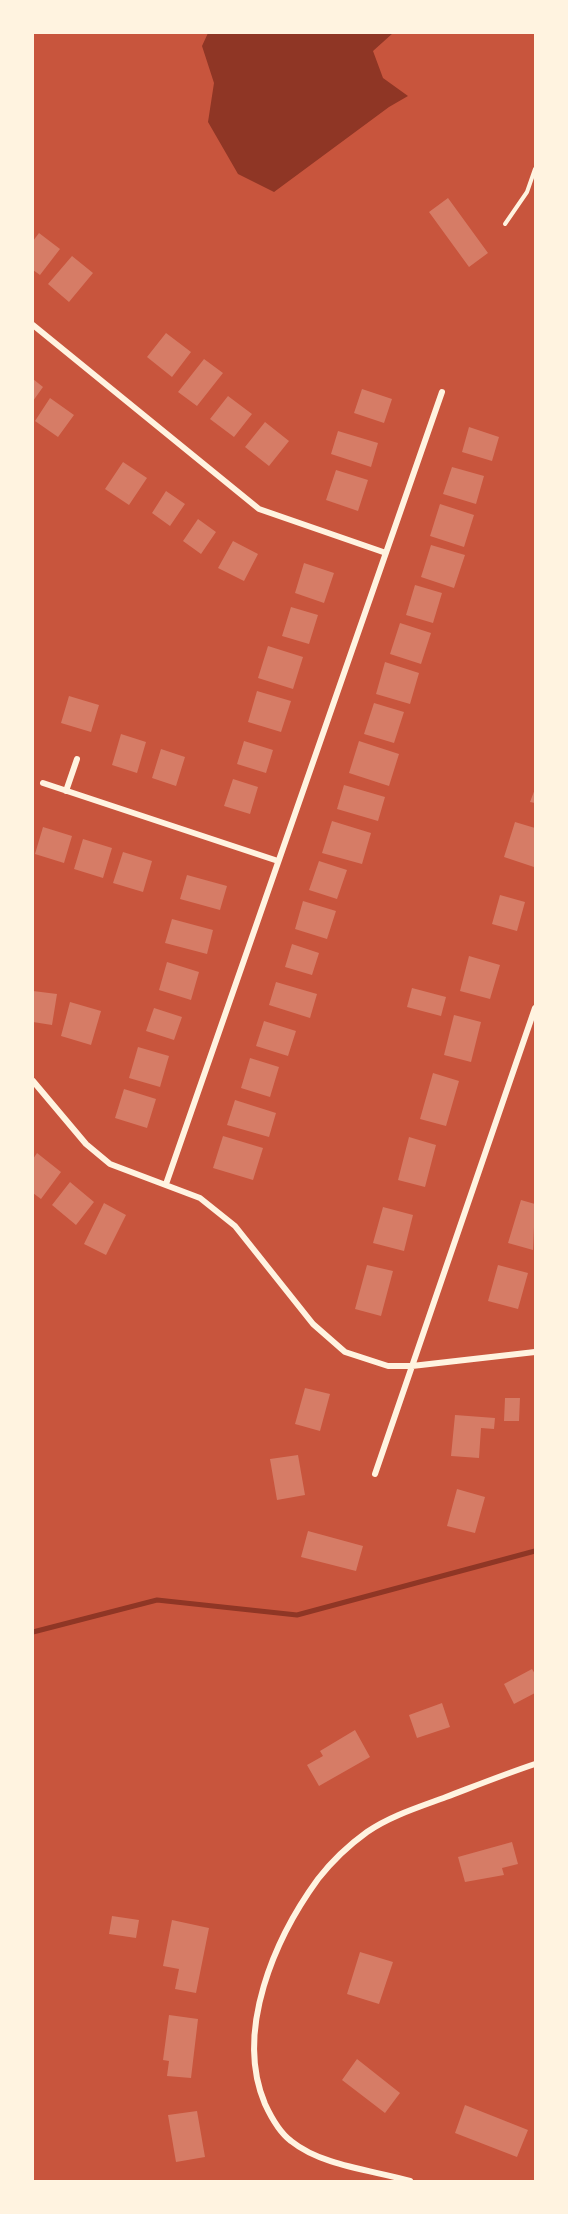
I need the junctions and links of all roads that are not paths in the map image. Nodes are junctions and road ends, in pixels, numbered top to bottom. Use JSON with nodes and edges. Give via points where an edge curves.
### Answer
{"nodes":[{"id":1,"x":535,"y":169,"type":"edge"},
{"id":2,"x":505,"y":224,"type":"dead end"},
{"id":3,"x":33,"y":325,"type":"edge"},
{"id":4,"x":441,"y":392,"type":"dead end"},
{"id":5,"x":386,"y":553,"type":"junction"},
{"id":6,"x":77,"y":759,"type":"dead end"},
{"id":7,"x":43,"y":783,"type":"dead end"},
{"id":8,"x":66,"y":791,"type":"junction"},
{"id":9,"x":278,"y":861,"type":"junction"},
{"id":10,"x":535,"y":1008,"type":"edge"},
{"id":11,"x":33,"y":1081,"type":"edge"},
{"id":12,"x":165,"y":1184,"type":"junction"},
{"id":13,"x":535,"y":1352,"type":"edge"},
{"id":14,"x":412,"y":1366,"type":"junction"},
{"id":15,"x":375,"y":1474,"type":"dead end"},
{"id":16,"x":535,"y":1764,"type":"edge"},
{"id":17,"x":410,"y":2181,"type":"edge"}],
"edges":[{"from":1,"to":2,"type":"lane","via":[[527,192]]},
{"from":3,"to":5,"type":"street","via":[[259,509]]},
{"from":4,"to":5,"type":"street"},
{"from":5,"to":9,"type":"street"},
{"from":6,"to":8,"type":"street"},
{"from":7,"to":8,"type":"street"},
{"from":8,"to":9,"type":"street"},
{"from":9,"to":12,"type":"street"},
{"from":10,"to":14,"type":"street"},
{"from":11,"to":12,"type":"street","via":[[86,1144],[110,1164]]},
{"from":12,"to":14,"type":"street","via":[[200,1198],[235,1226],[332,1343],[369,1362]]},
{"from":13,"to":14,"type":"street"},
{"from":14,"to":15,"type":"street"},
{"from":16,"to":17,"type":"street","via":[[410,1810],[369,1831],[349,1847],[306,1896],[266,1981],[254,2055],[262,2096],[279,2128],[308,2151]]}]}
